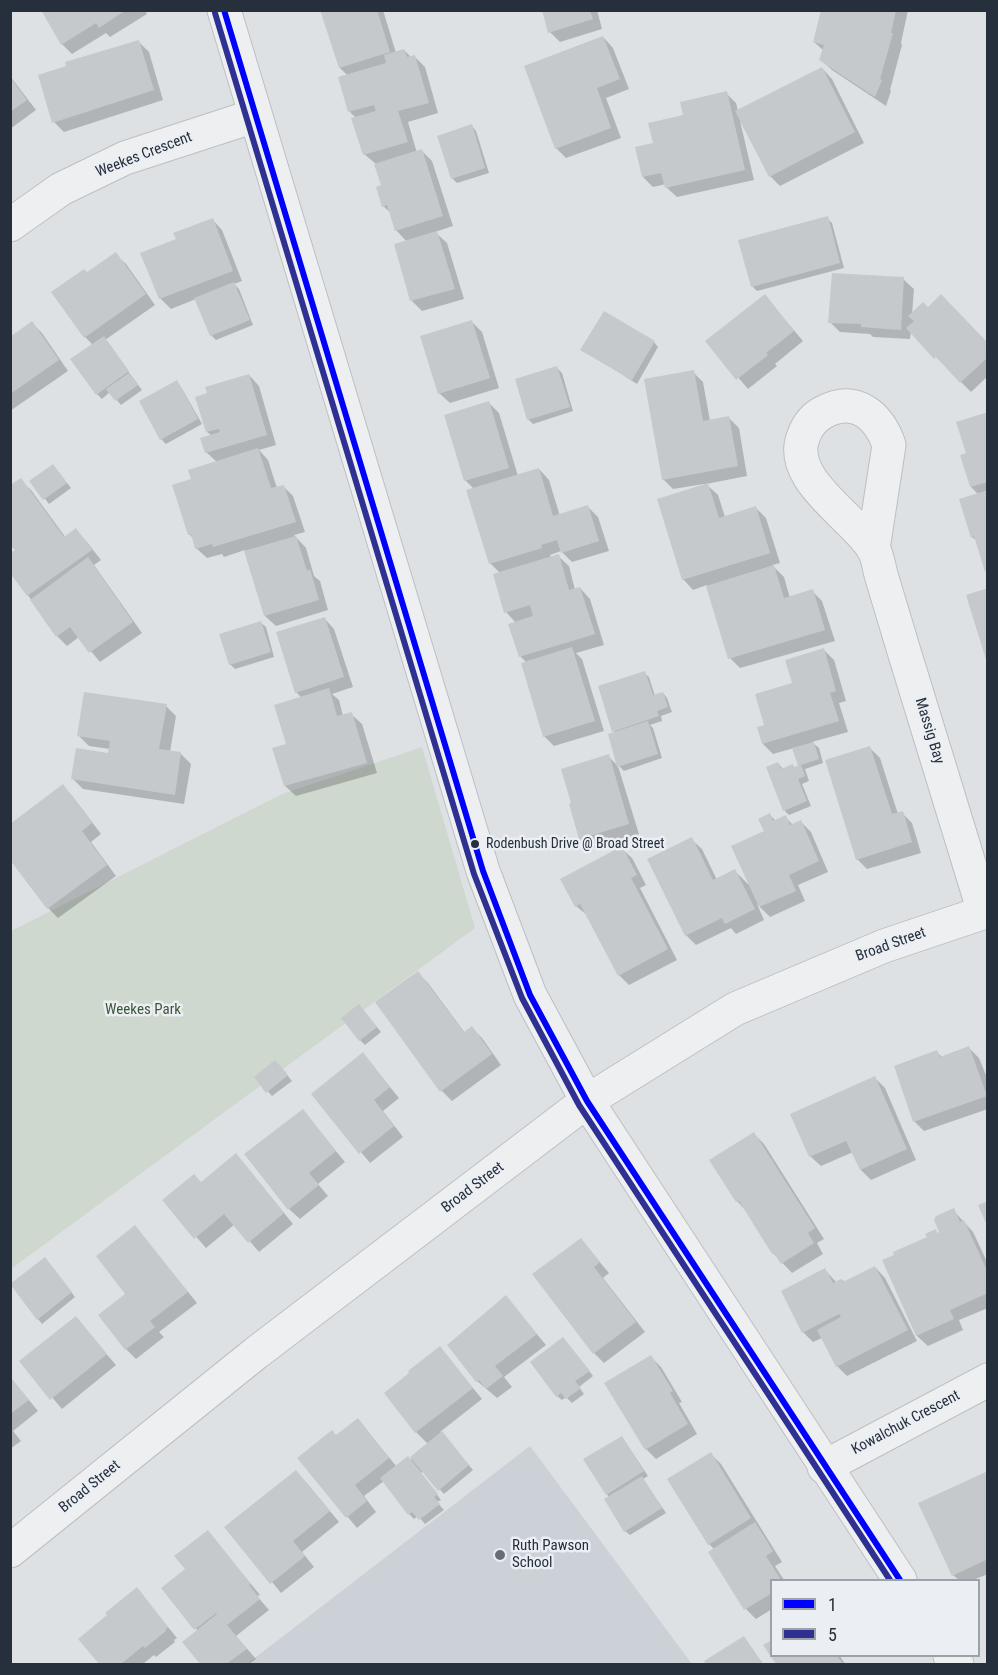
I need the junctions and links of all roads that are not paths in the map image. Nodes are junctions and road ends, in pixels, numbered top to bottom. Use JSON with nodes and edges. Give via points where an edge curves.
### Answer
{"nodes":[{"id":1,"x":224,"y":10,"type":"edge"},
{"id":2,"x":254,"y":116,"type":"junction"},
{"id":3,"x":10,"y":225,"type":"edge"},
{"id":4,"x":873,"y":549,"type":"dead end"},
{"id":5,"x":986,"y":912,"type":"edge"},
{"id":6,"x":587,"y":1101,"type":"junction"},
{"id":7,"x":987,"y":1380,"type":"edge"},
{"id":8,"x":824,"y":1467,"type":"junction"},
{"id":9,"x":10,"y":1551,"type":"edge"},
{"id":10,"x":899,"y":1579,"type":"edge"}],
"edges":[{"from":1,"to":2,"type":"street"},
{"from":2,"to":3,"type":"street","name":"Weekes Crescent","via":[[125,158],[61,189]]},
{"from":2,"to":6,"type":"street","via":[[483,871],[530,995]]},
{"from":4,"to":5,"type":"street","name":"Massig Bay"},
{"from":5,"to":6,"type":"street","name":"Broad Street","via":[[884,946],[735,1009]]},
{"from":6,"to":8,"type":"street"},
{"from":6,"to":9,"type":"street","name":"Broad Street","via":[[256,1353]]},
{"from":7,"to":8,"type":"street","name":"Kowalchuk Crescent"},
{"from":8,"to":10,"type":"street"}]}
